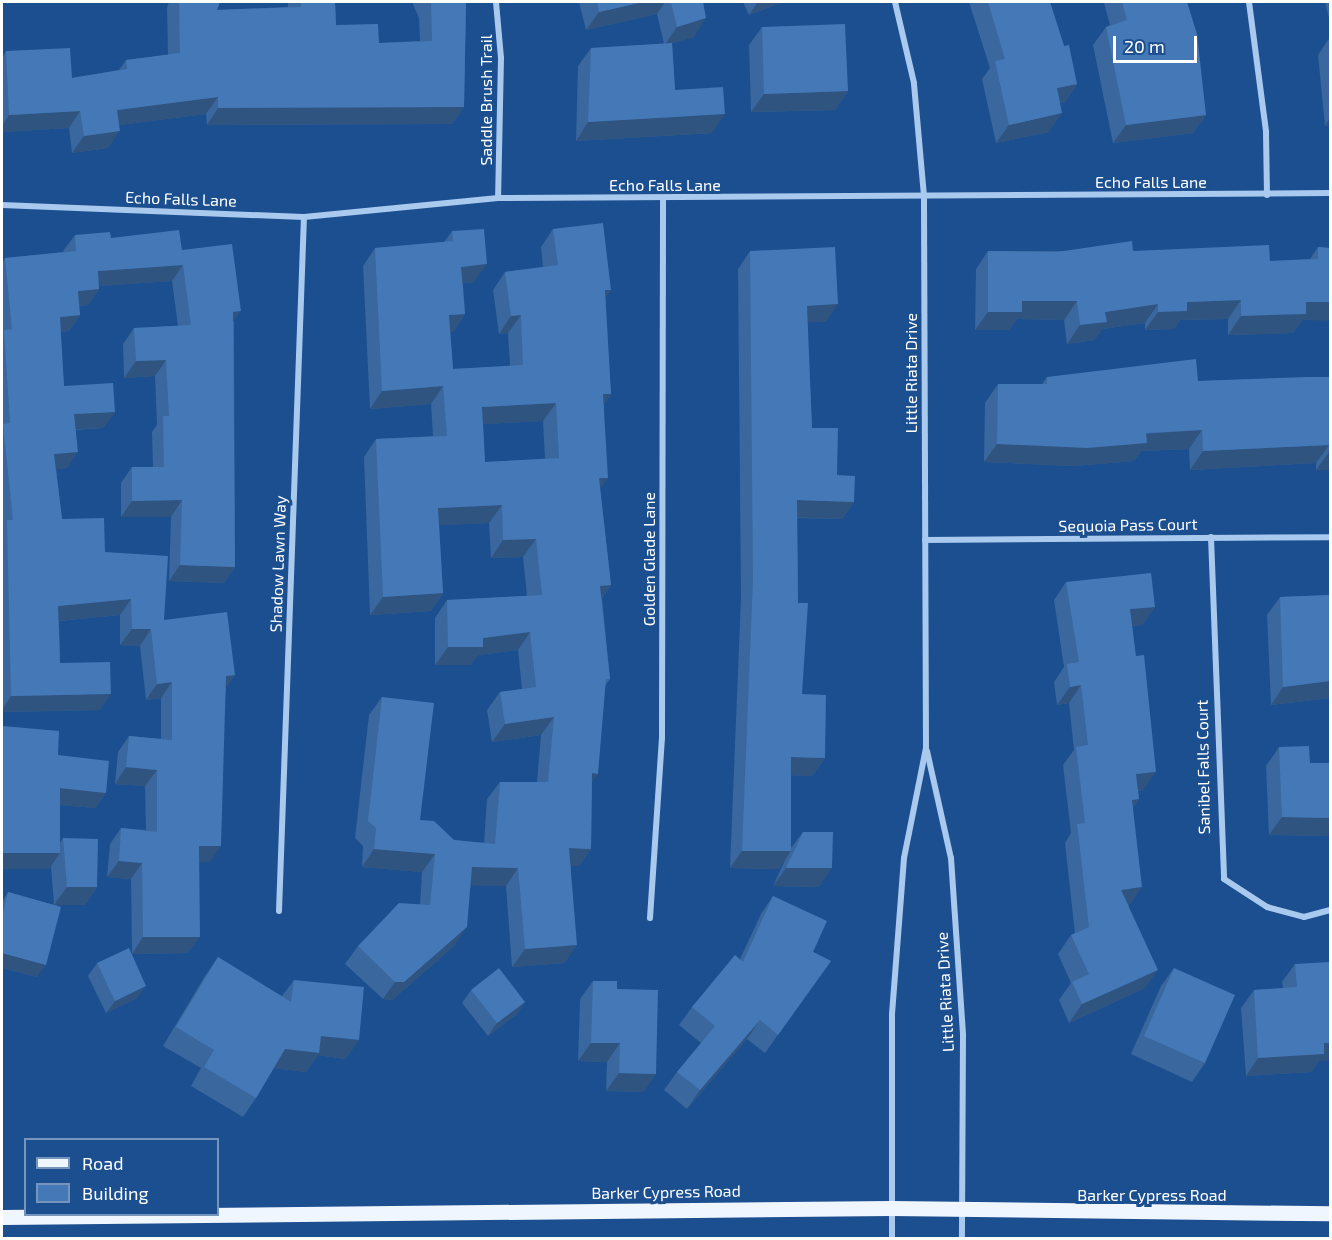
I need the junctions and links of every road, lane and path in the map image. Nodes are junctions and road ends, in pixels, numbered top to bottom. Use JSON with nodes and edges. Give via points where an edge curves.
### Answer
{"nodes":[{"id":1,"x":496,"y":2,"type":"edge"},
{"id":2,"x":895,"y":2,"type":"edge"},
{"id":3,"x":1249,"y":2,"type":"edge"},
{"id":4,"x":1330,"y":192,"type":"edge"},
{"id":5,"x":1266,"y":195,"type":"junction"},
{"id":6,"x":924,"y":196,"type":"junction"},
{"id":7,"x":498,"y":198,"type":"junction"},
{"id":8,"x":663,"y":200,"type":"junction"},
{"id":9,"x":2,"y":205,"type":"edge"},
{"id":10,"x":304,"y":218,"type":"junction"},
{"id":11,"x":1211,"y":537,"type":"junction"},
{"id":12,"x":1330,"y":537,"type":"edge"},
{"id":13,"x":925,"y":540,"type":"junction"},
{"id":14,"x":926,"y":748,"type":"junction"},
{"id":15,"x":1330,"y":910,"type":"edge"},
{"id":16,"x":279,"y":911,"type":"dead end"},
{"id":17,"x":650,"y":918,"type":"dead end"},
{"id":18,"x":891,"y":1208,"type":"junction"},
{"id":19,"x":964,"y":1208,"type":"junction"},
{"id":20,"x":1330,"y":1213,"type":"edge"},
{"id":21,"x":219,"y":1215,"type":"edge"},
{"id":22,"x":101,"y":1216,"type":"edge"},
{"id":23,"x":2,"y":1217,"type":"edge"},
{"id":24,"x":891,"y":1239,"type":"edge"},
{"id":25,"x":962,"y":1239,"type":"edge"}],
"edges":[{"from":1,"to":7,"type":"street","name":"Saddle Brush Trail","via":[[501,58]]},
{"from":2,"to":6,"type":"street","name":"Little Riata Drive","via":[[914,83]]},
{"from":3,"to":5,"type":"street","via":[[1266,132]]},
{"from":4,"to":5,"type":"street","name":"Echo Falls Lane"},
{"from":5,"to":6,"type":"street","name":"Echo Falls Lane"},
{"from":6,"to":8,"type":"street","name":"Echo Falls Lane"},
{"from":6,"to":13,"type":"street","name":"Little Riata Drive"},
{"from":7,"to":8,"type":"street","name":"Echo Falls Lane"},
{"from":7,"to":10,"type":"street","name":"Echo Falls Lane"},
{"from":8,"to":17,"type":"street","name":"Golden Glade Lane","via":[[662,738]]},
{"from":9,"to":10,"type":"street","name":"Echo Falls Lane"},
{"from":10,"to":16,"type":"street","name":"Shadow Lawn Way"},
{"from":11,"to":12,"type":"street","name":"Sequoia Pass Court"},
{"from":11,"to":13,"type":"street","name":"Sequoia Pass Court"},
{"from":11,"to":15,"type":"street","name":"Sanibel Falls Court","via":[[1224,879],[1267,907],[1304,917]]},
{"from":13,"to":14,"type":"street","name":"Little Riata Drive"},
{"from":14,"to":18,"type":"street","name":"Little Riata Drive","via":[[902,880],[892,1014]]},
{"from":14,"to":19,"type":"street","name":"Little Riata Drive","via":[[951,858],[963,1035]]},
{"from":18,"to":19,"type":"main road","name":"Barker Cypress Road"},
{"from":18,"to":21,"type":"main road","name":"Barker Cypress Road"},
{"from":18,"to":24,"type":"street","name":"Little Riata Drive"},
{"from":19,"to":20,"type":"main road","name":"Barker Cypress Road","via":[[1135,1215]]},
{"from":19,"to":25,"type":"street","name":"Little Riata Drive"},
{"from":22,"to":23,"type":"main road","name":"Barker Cypress Road"}]}
